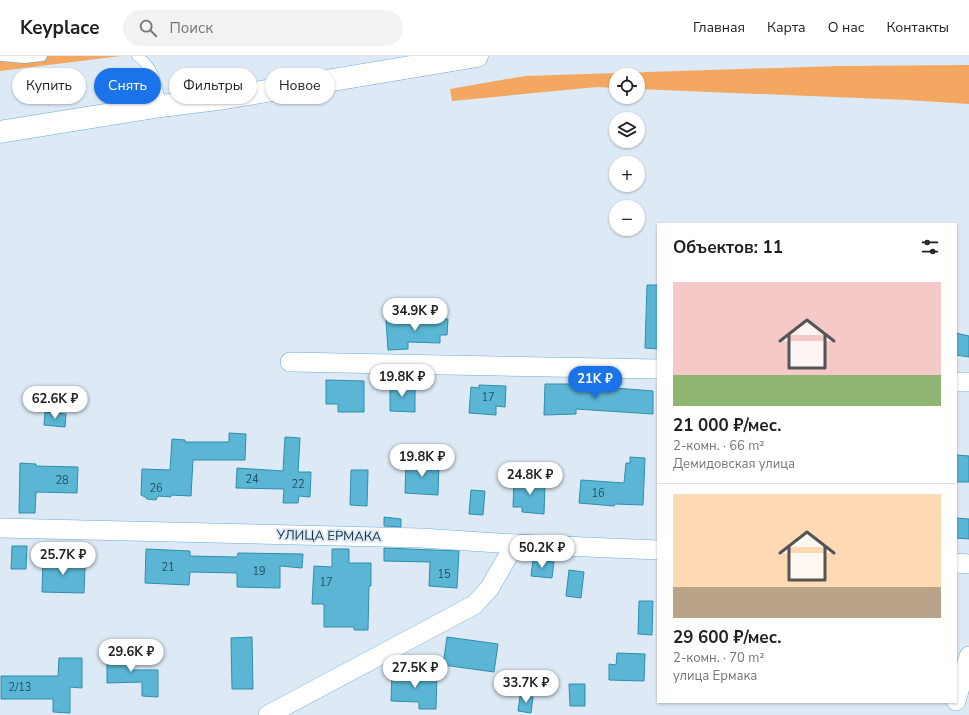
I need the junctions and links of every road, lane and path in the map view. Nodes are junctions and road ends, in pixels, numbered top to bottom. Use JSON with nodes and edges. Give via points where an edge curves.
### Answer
{"nodes":[{"id":1,"x":2,"y":56,"type":"edge"},
{"id":2,"x":42,"y":56,"type":"edge"},
{"id":3,"x":137,"y":56,"type":"edge"},
{"id":4,"x":477,"y":56,"type":"edge"},
{"id":5,"x":161,"y":106,"type":"junction"},
{"id":6,"x":0,"y":132,"type":"edge"},
{"id":7,"x":290,"y":362,"type":"dead end"},
{"id":8,"x":657,"y":369,"type":"edge"},
{"id":9,"x":957,"y":382,"type":"edge"},
{"id":10,"x":969,"y":382,"type":"edge"},
{"id":11,"x":0,"y":528,"type":"edge"},
{"id":12,"x":515,"y":544,"type":"junction"},
{"id":13,"x":657,"y":550,"type":"edge"},
{"id":14,"x":957,"y":563,"type":"edge"},
{"id":15,"x":969,"y":564,"type":"edge"},
{"id":16,"x":969,"y":656,"type":"edge"},
{"id":17,"x":957,"y":698,"type":"edge"},
{"id":18,"x":955,"y":703,"type":"edge"},
{"id":19,"x":268,"y":715,"type":"edge"},
{"id":20,"x":949,"y":715,"type":"edge"}],
"edges":[{"from":1,"to":2,"type":"lane"},
{"from":3,"to":5,"type":"lane","via":[[150,69]]},
{"from":4,"to":5,"type":"main road","via":[[225,98]]},
{"from":5,"to":6,"type":"main road"},
{"from":7,"to":8,"type":"street"},
{"from":9,"to":10,"type":"street"},
{"from":11,"to":12,"type":"street","name":"УЛИЦА ЕРМАКА","via":[[421,538]]},
{"from":12,"to":13,"type":"street","name":"УЛИЦА ЕРМАКА"},
{"from":12,"to":19,"type":"street","via":[[489,589],[474,605]]},
{"from":14,"to":15,"type":"street"},
{"from":16,"to":17,"type":"street"},
{"from":18,"to":20,"type":"street"}]}
